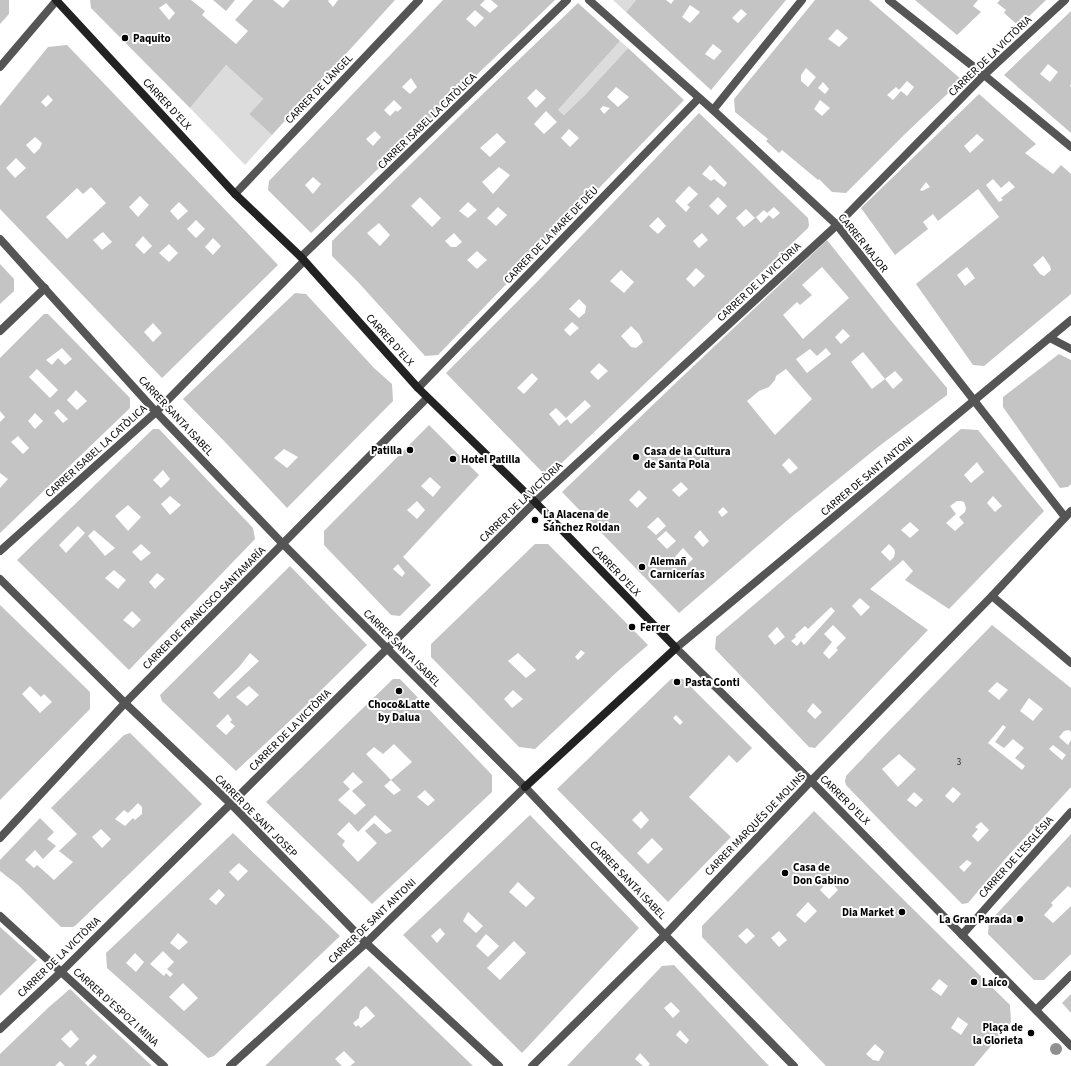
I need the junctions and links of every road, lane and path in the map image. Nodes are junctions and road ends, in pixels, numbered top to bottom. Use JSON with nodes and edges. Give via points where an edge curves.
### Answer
{"nodes":[{"id":1,"x":56,"y":0,"type":"edge"},
{"id":2,"x":420,"y":0,"type":"edge"},
{"id":3,"x":567,"y":0,"type":"edge"},
{"id":4,"x":589,"y":0,"type":"edge"},
{"id":5,"x":802,"y":0,"type":"edge"},
{"id":6,"x":889,"y":0,"type":"edge"},
{"id":7,"x":1065,"y":0,"type":"edge"},
{"id":8,"x":0,"y":67,"type":"edge"},
{"id":9,"x":984,"y":75,"type":"junction"},
{"id":10,"x":699,"y":98,"type":"junction"},
{"id":11,"x":713,"y":110,"type":"junction"},
{"id":12,"x":1071,"y":147,"type":"edge"},
{"id":13,"x":235,"y":194,"type":"junction"},
{"id":14,"x":837,"y":225,"type":"junction"},
{"id":15,"x":0,"y":239,"type":"edge"},
{"id":16,"x":302,"y":259,"type":"junction"},
{"id":17,"x":45,"y":288,"type":"junction"},
{"id":18,"x":1071,"y":320,"type":"edge"},
{"id":19,"x":0,"y":331,"type":"edge"},
{"id":20,"x":1050,"y":338,"type":"junction"},
{"id":21,"x":1071,"y":349,"type":"edge"},
{"id":22,"x":418,"y":388,"type":"junction"},
{"id":23,"x":427,"y":398,"type":"junction"},
{"id":24,"x":975,"y":400,"type":"junction"},
{"id":25,"x":156,"y":412,"type":"junction"},
{"id":26,"x":535,"y":502,"type":"junction"},
{"id":27,"x":1068,"y":514,"type":"edge"},
{"id":28,"x":283,"y":544,"type":"junction"},
{"id":29,"x":0,"y":550,"type":"edge"},
{"id":30,"x":0,"y":579,"type":"edge"},
{"id":31,"x":992,"y":596,"type":"junction"},
{"id":32,"x":676,"y":648,"type":"junction"},
{"id":33,"x":388,"y":649,"type":"junction"},
{"id":34,"x":1071,"y":663,"type":"edge"},
{"id":35,"x":125,"y":703,"type":"junction"},
{"id":36,"x":811,"y":781,"type":"junction"},
{"id":37,"x":525,"y":787,"type":"junction"},
{"id":38,"x":230,"y":804,"type":"junction"},
{"id":39,"x":1071,"y":812,"type":"edge"},
{"id":40,"x":0,"y":838,"type":"edge"},
{"id":41,"x":0,"y":916,"type":"edge"},
{"id":42,"x":665,"y":935,"type":"junction"},
{"id":43,"x":962,"y":935,"type":"junction"},
{"id":44,"x":366,"y":944,"type":"junction"},
{"id":45,"x":61,"y":972,"type":"junction"},
{"id":46,"x":1071,"y":975,"type":"edge"},
{"id":47,"x":1036,"y":1010,"type":"junction"},
{"id":48,"x":0,"y":1029,"type":"edge"},
{"id":49,"x":1071,"y":1046,"type":"edge"},
{"id":50,"x":164,"y":1066,"type":"edge"},
{"id":51,"x":230,"y":1066,"type":"edge"},
{"id":52,"x":499,"y":1066,"type":"edge"},
{"id":53,"x":532,"y":1066,"type":"edge"},
{"id":54,"x":794,"y":1066,"type":"edge"}],
"edges":[{"from":1,"to":8,"type":"street"},
{"from":1,"to":13,"type":"street","name":"CARRER D'ELX"},
{"from":2,"to":13,"type":"street","name":"CARRER DE L'ÀNGEL"},
{"from":3,"to":16,"type":"street","name":"CARRER ISABEL LA CATÒLICA"},
{"from":4,"to":10,"type":"street","name":"CARRER MAJOR"},
{"from":5,"to":11,"type":"street"},
{"from":6,"to":9,"type":"street"},
{"from":7,"to":9,"type":"street","name":"CARRER DE LA VICTÒRIA"},
{"from":9,"to":12,"type":"street"},
{"from":9,"to":14,"type":"street","name":"CARRER DE LA VICTÒRIA"},
{"from":10,"to":11,"type":"street","name":"CARRER MAJOR"},
{"from":10,"to":22,"type":"street","name":"CARRER DE LA MARE DE DÉU"},
{"from":11,"to":14,"type":"street","name":"CARRER MAJOR"},
{"from":13,"to":16,"type":"street","name":"CARRER D'ELX"},
{"from":14,"to":24,"type":"street","name":"CARRER MAJOR"},
{"from":14,"to":26,"type":"street","name":"CARRER DE LA VICTÒRIA"},
{"from":15,"to":17,"type":"street","name":"CARRER SANTA ISABEL"},
{"from":16,"to":22,"type":"street","name":"CARRER D'ELX"},
{"from":16,"to":25,"type":"street","name":"CARRER ISABEL LA CATÒLICA"},
{"from":17,"to":19,"type":"street"},
{"from":17,"to":25,"type":"street","name":"CARRER SANTA ISABEL"},
{"from":18,"to":20,"type":"street","name":"CARRER DE SANT ANTONI"},
{"from":20,"to":21,"type":"street"},
{"from":20,"to":24,"type":"street","name":"CARRER DE SANT ANTONI"},
{"from":22,"to":23,"type":"street","name":"CARRER D'ELX"},
{"from":23,"to":26,"type":"street","name":"CARRER D'ELX"},
{"from":23,"to":28,"type":"street","name":"CARRER DE FRANCISCO SANTAMARÍA"},
{"from":24,"to":27,"type":"street","name":"CARRER MAJOR"},
{"from":24,"to":32,"type":"street","name":"CARRER DE SANT ANTONI"},
{"from":25,"to":28,"type":"street","name":"CARRER SANTA ISABEL"},
{"from":25,"to":29,"type":"street","name":"CARRER ISABEL LA CATÒLICA"},
{"from":26,"to":32,"type":"street","name":"CARRER D'ELX"},
{"from":26,"to":33,"type":"street","name":"CARRER DE LA VICTÒRIA"},
{"from":27,"to":31,"type":"street","name":"CARRER MARQUÉS DE MOLINS"},
{"from":28,"to":33,"type":"street","name":"CARRER SANTA ISABEL"},
{"from":28,"to":35,"type":"street","name":"CARRER DE FRANCISCO SANTAMARÍA"},
{"from":30,"to":35,"type":"street","name":"CARRER DE SANT JOSEP"},
{"from":31,"to":34,"type":"street"},
{"from":31,"to":36,"type":"street","name":"CARRER MARQUÉS DE MOLINS"},
{"from":32,"to":36,"type":"street","name":"CARRER D'ELX"},
{"from":32,"to":37,"type":"street"},
{"from":33,"to":37,"type":"street","name":"CARRER SANTA ISABEL"},
{"from":33,"to":38,"type":"street","name":"CARRER DE LA VICTÒRIA"},
{"from":35,"to":38,"type":"street","name":"CARRER DE SANT JOSEP"},
{"from":35,"to":40,"type":"street","name":"CARRER DE FRANCISCO SANTAMARÍA"},
{"from":36,"to":42,"type":"street","name":"CARRER MARQUÉS DE MOLINS"},
{"from":36,"to":43,"type":"street","name":"CARRER D'ELX"},
{"from":37,"to":42,"type":"street","name":"CARRER SANTA ISABEL"},
{"from":37,"to":44,"type":"street","name":"CARRER DE SANT ANTONI"},
{"from":38,"to":44,"type":"street","name":"CARRER DE SANT JOSEP"},
{"from":38,"to":45,"type":"street","name":"CARRER DE LA VICTÒRIA"},
{"from":39,"to":43,"type":"street","name":"CARRER DE L'ESGLÉSIA"},
{"from":41,"to":45,"type":"street","name":"CARRER D'ESPOZ I MINA"},
{"from":42,"to":53,"type":"street","name":"CARRER MARQUÉS DE MOLINS"},
{"from":42,"to":54,"type":"street","name":"CARRER SANTA ISABEL"},
{"from":43,"to":47,"type":"street","name":"CARRER D'ELX"},
{"from":44,"to":51,"type":"street","name":"CARRER DE SANT ANTONI"},
{"from":44,"to":52,"type":"street","name":"CARRER DE SANT JOSEP"},
{"from":45,"to":48,"type":"street","name":"CARRER DE LA VICTÒRIA"},
{"from":45,"to":50,"type":"street","name":"CARRER D'ESPOZ I MINA"},
{"from":46,"to":47,"type":"street"},
{"from":47,"to":49,"type":"street"}]}
